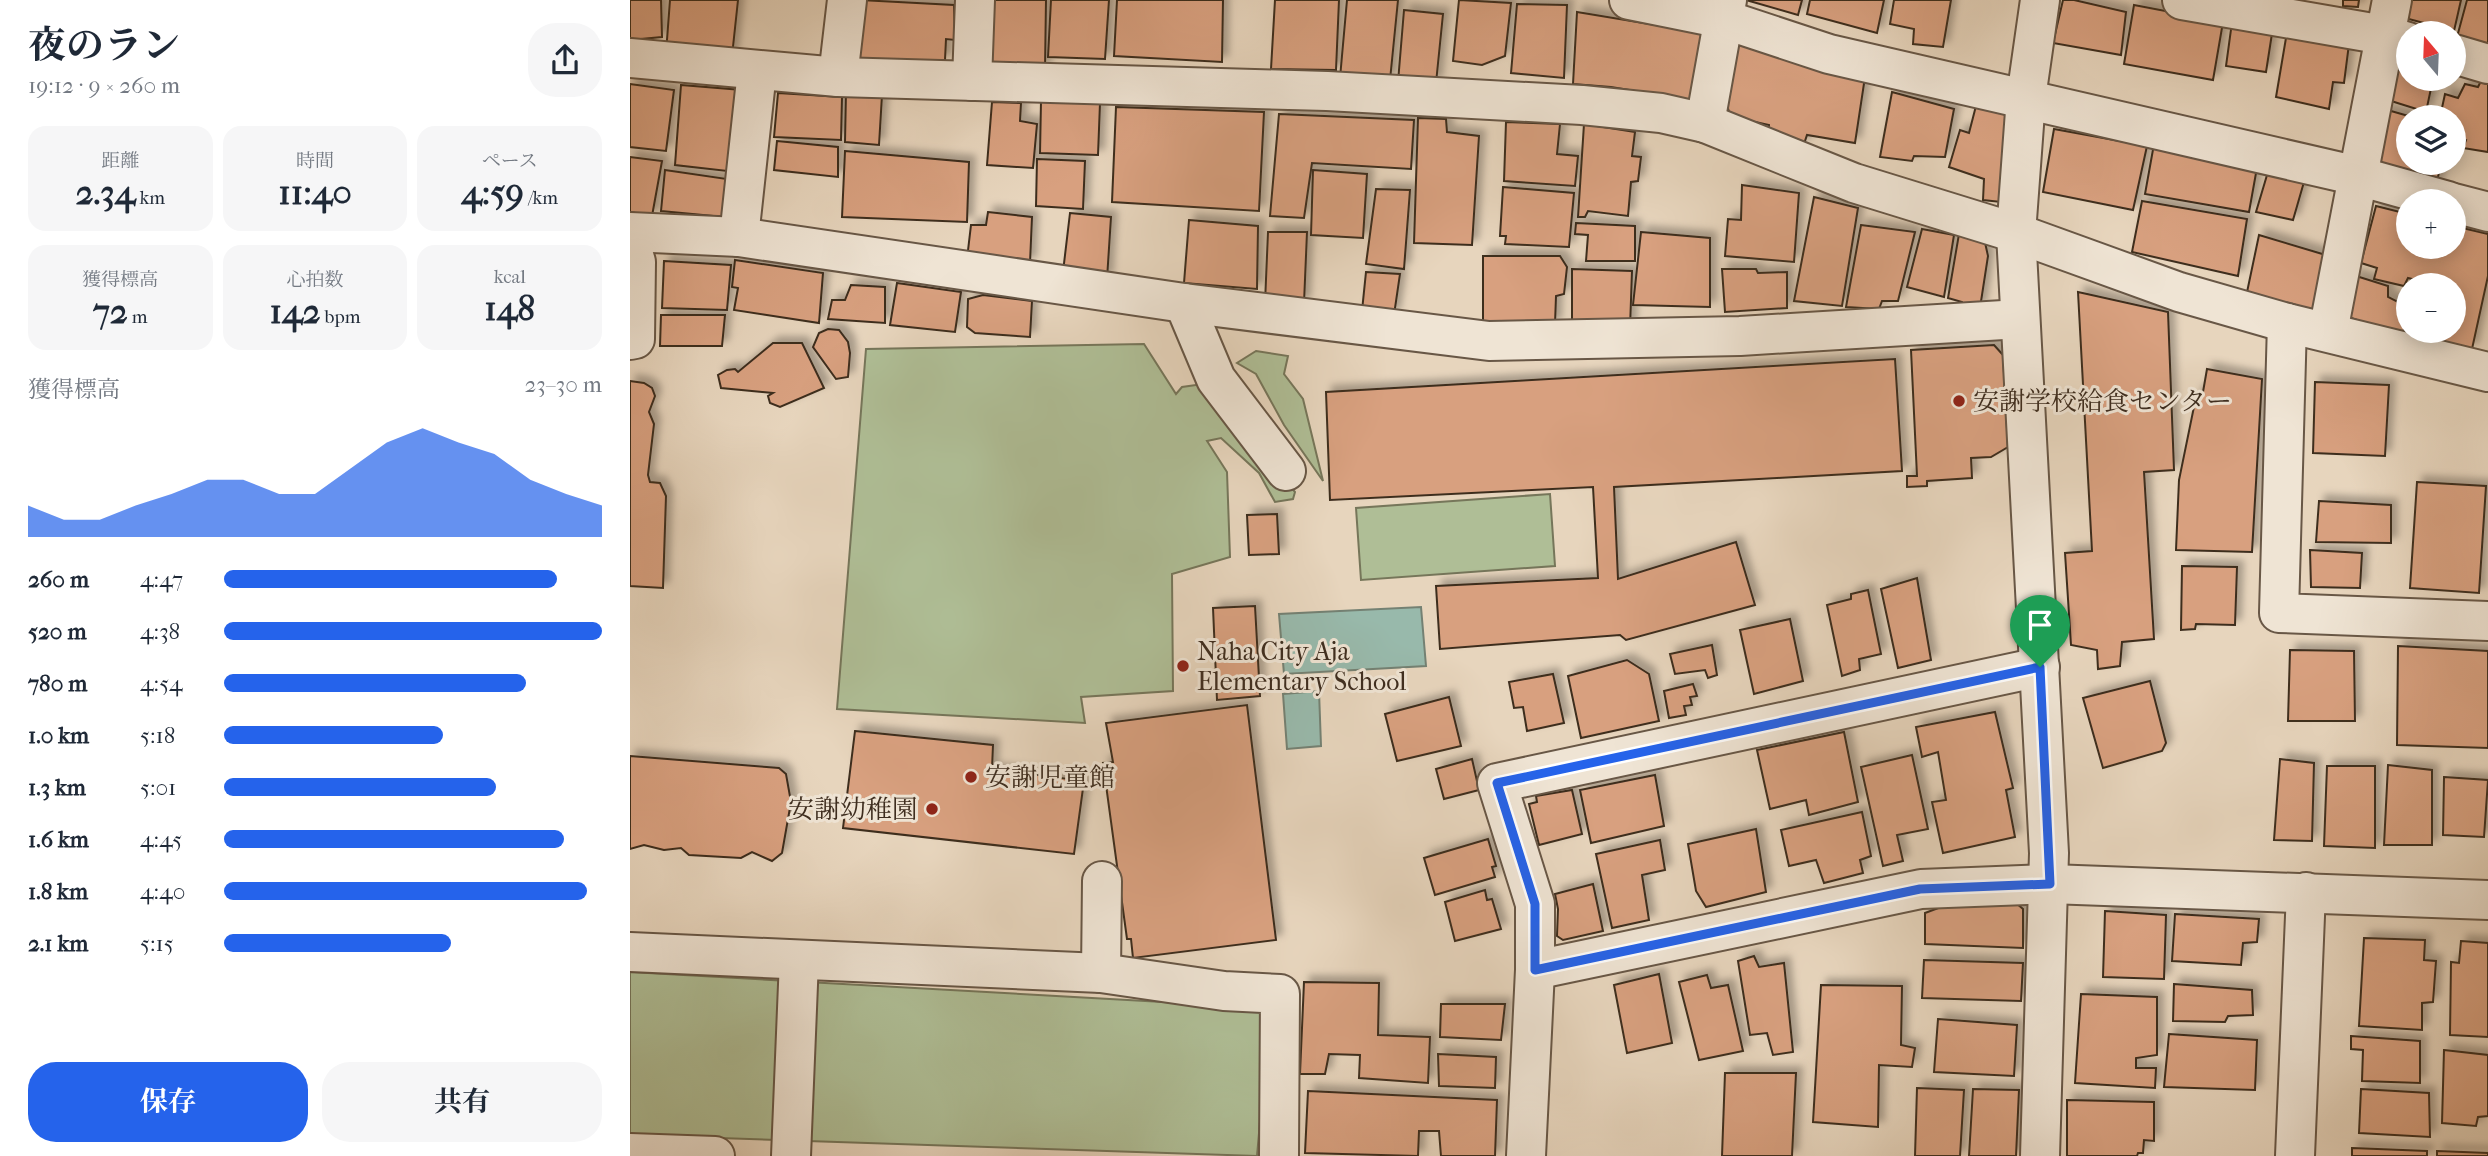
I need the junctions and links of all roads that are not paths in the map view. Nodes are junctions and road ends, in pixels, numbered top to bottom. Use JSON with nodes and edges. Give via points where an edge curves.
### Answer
{"nodes":[{"id":1,"x":847,"y":0,"type":"edge"},
{"id":2,"x":975,"y":0,"type":"edge"},
{"id":3,"x":1629,"y":0,"type":"edge"},
{"id":4,"x":2040,"y":0,"type":"edge"},
{"id":5,"x":2182,"y":0,"type":"edge"},
{"id":6,"x":1725,"y":9,"type":"edge"},
{"id":7,"x":2395,"y":25,"type":"edge"},
{"id":8,"x":630,"y":58,"type":"edge"},
{"id":9,"x":2466,"y":58,"type":"edge"},
{"id":10,"x":2488,"y":64,"type":"edge"},
{"id":11,"x":757,"y":71,"type":"junction"},
{"id":12,"x":838,"y":77,"type":"junction"},
{"id":13,"x":972,"y":81,"type":"junction"},
{"id":14,"x":2026,"y":98,"type":"junction"},
{"id":15,"x":1705,"y":123,"type":"junction"},
{"id":16,"x":2358,"y":176,"type":"junction"},
{"id":17,"x":2405,"y":189,"type":"edge"},
{"id":18,"x":2466,"y":206,"type":"edge"},
{"id":19,"x":2488,"y":212,"type":"edge"},
{"id":20,"x":630,"y":232,"type":"edge"},
{"id":21,"x":2015,"y":233,"type":"junction"},
{"id":22,"x":739,"y":237,"type":"junction"},
{"id":23,"x":630,"y":242,"type":"edge"},
{"id":24,"x":1184,"y":303,"type":"junction"},
{"id":25,"x":2020,"y":319,"type":"junction"},
{"id":26,"x":2287,"y":323,"type":"junction"},
{"id":27,"x":2328,"y":332,"type":"junction"},
{"id":28,"x":630,"y":340,"type":"edge"},
{"id":29,"x":2488,"y":372,"type":"edge"},
{"id":30,"x":1286,"y":471,"type":"dead end"},
{"id":31,"x":2488,"y":621,"type":"edge"},
{"id":32,"x":2040,"y":667,"type":"junction"},
{"id":33,"x":1102,"y":881,"type":"dead end"},
{"id":34,"x":2050,"y":884,"type":"junction"},
{"id":35,"x":2306,"y":892,"type":"junction"},
{"id":36,"x":2488,"y":900,"type":"edge"},
{"id":37,"x":630,"y":952,"type":"edge"},
{"id":38,"x":799,"y":960,"type":"junction"},
{"id":39,"x":1535,"y":970,"type":"junction"},
{"id":40,"x":1101,"y":973,"type":"junction"},
{"id":41,"x":630,"y":1153,"type":"edge"},
{"id":42,"x":715,"y":1156,"type":"edge"},
{"id":43,"x":791,"y":1156,"type":"edge"},
{"id":44,"x":1279,"y":1156,"type":"edge"},
{"id":45,"x":1526,"y":1156,"type":"edge"},
{"id":46,"x":2040,"y":1156,"type":"edge"},
{"id":47,"x":2295,"y":1156,"type":"edge"}],
"edges":[{"from":1,"to":12,"type":"street"},
{"from":2,"to":13,"type":"street"},
{"from":3,"to":6,"type":"street"},
{"from":4,"to":14,"type":"street"},
{"from":5,"to":7,"type":"street"},
{"from":6,"to":14,"type":"street","via":[[1829,54]]},
{"from":6,"to":15,"type":"street"},
{"from":7,"to":16,"type":"street"},
{"from":8,"to":11,"type":"street"},
{"from":9,"to":10,"type":"street"},
{"from":11,"to":12,"type":"street"},
{"from":11,"to":22,"type":"street"},
{"from":12,"to":13,"type":"street"},
{"from":13,"to":15,"type":"street","via":[[1327,91],[1581,105],[1661,113]]},
{"from":14,"to":16,"type":"street"},
{"from":14,"to":21,"type":"street"},
{"from":15,"to":21,"type":"street","via":[[1854,183]]},
{"from":16,"to":17,"type":"street"},
{"from":16,"to":27,"type":"street"},
{"from":18,"to":19,"type":"street"},
{"from":20,"to":22,"type":"street"},
{"from":21,"to":25,"type":"street"},
{"from":21,"to":26,"type":"street","via":[[2179,292]]},
{"from":22,"to":24,"type":"street"},
{"from":23,"to":28,"type":"street","via":[[636,275],[635,340]]},
{"from":24,"to":25,"type":"street","via":[[1489,341],[1740,336]]},
{"from":24,"to":30,"type":"street","via":[[1216,379]]},
{"from":25,"to":32,"type":"street"},
{"from":26,"to":27,"type":"street"},
{"from":26,"to":31,"type":"street","via":[[2279,613]]},
{"from":27,"to":29,"type":"street"},
{"from":32,"to":34,"type":"street"},
{"from":32,"to":39,"type":"street","via":[[1497,783],[1535,904]]},
{"from":33,"to":40,"type":"street"},
{"from":34,"to":35,"type":"street"},
{"from":34,"to":39,"type":"street","via":[[1920,889]]},
{"from":34,"to":46,"type":"street"},
{"from":35,"to":36,"type":"street"},
{"from":35,"to":47,"type":"street"},
{"from":37,"to":38,"type":"street"},
{"from":38,"to":40,"type":"street"},
{"from":38,"to":43,"type":"street"},
{"from":39,"to":45,"type":"street"},
{"from":40,"to":44,"type":"street","via":[[1224,992],[1280,994]]},
{"from":41,"to":42,"type":"street"}]}
